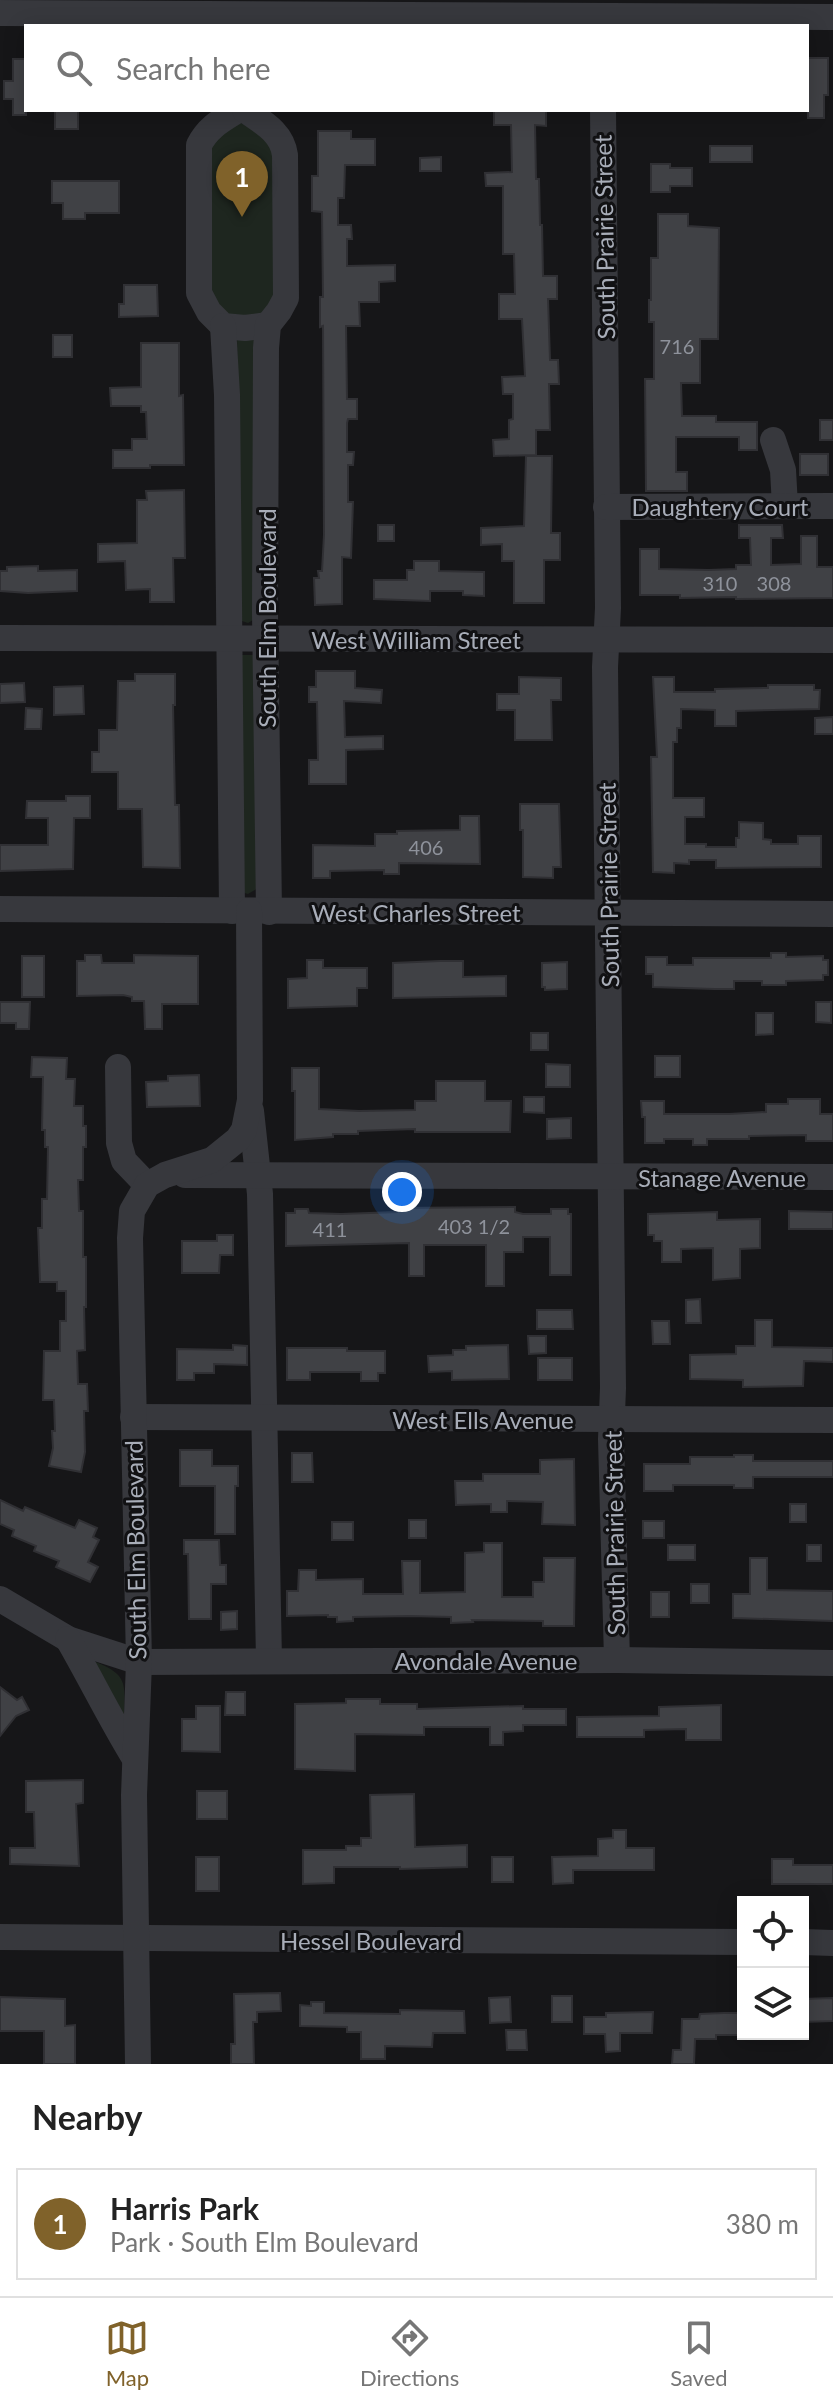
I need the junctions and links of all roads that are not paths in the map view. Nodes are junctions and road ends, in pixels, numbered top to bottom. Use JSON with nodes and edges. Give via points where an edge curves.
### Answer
{"nodes":[{"id":1,"x":0,"y":13,"type":"edge"},
{"id":2,"x":241,"y":13,"type":"edge"},
{"id":3,"x":602,"y":14,"type":"edge"},
{"id":4,"x":833,"y":17,"type":"edge"},
{"id":5,"x":235,"y":112,"type":"edge"},
{"id":6,"x":248,"y":112,"type":"edge"},
{"id":7,"x":603,"y":112,"type":"edge"},
{"id":8,"x":268,"y":325,"type":"junction"},
{"id":9,"x":223,"y":326,"type":"junction"},
{"id":10,"x":773,"y":440,"type":"dead end"},
{"id":11,"x":785,"y":506,"type":"junction"},
{"id":12,"x":833,"y":506,"type":"edge"},
{"id":13,"x":606,"y":507,"type":"junction"},
{"id":14,"x":0,"y":638,"type":"edge"},
{"id":15,"x":230,"y":639,"type":"junction"},
{"id":16,"x":265,"y":639,"type":"junction"},
{"id":17,"x":606,"y":639,"type":"junction"},
{"id":18,"x":833,"y":640,"type":"edge"},
{"id":19,"x":0,"y":909,"type":"edge"},
{"id":20,"x":250,"y":911,"type":"junction"},
{"id":21,"x":608,"y":913,"type":"junction"},
{"id":22,"x":833,"y":914,"type":"edge"},
{"id":23,"x":118,"y":1067,"type":"dead end"},
{"id":24,"x":250,"y":1100,"type":"junction"},
{"id":25,"x":610,"y":1176,"type":"junction"},
{"id":26,"x":258,"y":1177,"type":"junction"},
{"id":27,"x":833,"y":1177,"type":"edge"},
{"id":28,"x":156,"y":1180,"type":"junction"},
{"id":29,"x":133,"y":1417,"type":"junction"},
{"id":30,"x":263,"y":1418,"type":"junction"},
{"id":31,"x":612,"y":1419,"type":"junction"},
{"id":32,"x":833,"y":1420,"type":"edge"},
{"id":33,"x":0,"y":1599,"type":"edge"},
{"id":34,"x":68,"y":1639,"type":"junction"},
{"id":35,"x":617,"y":1660,"type":"junction"},
{"id":36,"x":269,"y":1661,"type":"junction"},
{"id":37,"x":139,"y":1662,"type":"junction"},
{"id":38,"x":833,"y":1663,"type":"edge"},
{"id":39,"x":135,"y":1759,"type":"junction"},
{"id":40,"x":0,"y":1937,"type":"edge"},
{"id":41,"x":136,"y":1938,"type":"junction"},
{"id":42,"x":737,"y":1942,"type":"edge"},
{"id":43,"x":809,"y":1942,"type":"edge"},
{"id":44,"x":833,"y":1943,"type":"edge"},
{"id":45,"x":138,"y":2064,"type":"edge"}],
"edges":[{"from":1,"to":2,"type":"street"},
{"from":2,"to":3,"type":"street"},
{"from":3,"to":4,"type":"street"},
{"from":5,"to":9,"type":"street","via":[[205,133],[198,157],[199,293]]},
{"from":6,"to":8,"type":"street","name":"South Elm Boulevard","via":[[277,133],[285,155],[286,298]]},
{"from":7,"to":13,"type":"street","name":"South Prairie Street"},
{"from":8,"to":9,"type":"street"},
{"from":8,"to":16,"type":"street","name":"South Elm Boulevard"},
{"from":9,"to":15,"type":"street","name":"South Elm Boulevard"},
{"from":10,"to":11,"type":"street","via":[[783,470]]},
{"from":11,"to":12,"type":"street","name":"Daughtery Court"},
{"from":11,"to":13,"type":"street","name":"Daughtery Court"},
{"from":13,"to":17,"type":"street","name":"South Prairie Street"},
{"from":14,"to":15,"type":"street","name":"West William Street"},
{"from":15,"to":16,"type":"street","name":"West William Street"},
{"from":15,"to":20,"type":"street","name":"South Elm Boulevard"},
{"from":16,"to":17,"type":"street","name":"West William Street"},
{"from":16,"to":20,"type":"street","name":"South Elm Boulevard"},
{"from":17,"to":18,"type":"street","name":"West William Street"},
{"from":17,"to":21,"type":"street","name":"South Prairie Street"},
{"from":19,"to":20,"type":"street","name":"West Charles Street"},
{"from":20,"to":21,"type":"street","name":"West Charles Street"},
{"from":20,"to":24,"type":"street","name":"South Elm Boulevard"},
{"from":21,"to":22,"type":"street","name":"West Charles Street"},
{"from":21,"to":25,"type":"street","name":"South Prairie Street"},
{"from":23,"to":28,"type":"street","via":[[124,1161]]},
{"from":24,"to":26,"type":"street","name":"South Elm Boulevard"},
{"from":24,"to":28,"type":"street","name":"South Elm Boulevard","via":[[238,1139],[212,1160]]},
{"from":25,"to":26,"type":"street","name":"Stanage Avenue"},
{"from":25,"to":27,"type":"street","name":"Stanage Avenue"},
{"from":25,"to":31,"type":"street","name":"South Prairie Street"},
{"from":26,"to":28,"type":"street","name":"Stanage Avenue"},
{"from":26,"to":30,"type":"street","name":"South Elm Boulevard"},
{"from":28,"to":29,"type":"street","name":"South Elm Boulevard","via":[[132,1211]]},
{"from":29,"to":30,"type":"street","name":"West Ells Avenue"},
{"from":29,"to":37,"type":"street","name":"South Elm Boulevard"},
{"from":30,"to":31,"type":"street","name":"West Ells Avenue"},
{"from":30,"to":36,"type":"street","name":"South Elm Boulevard"},
{"from":31,"to":32,"type":"street","name":"West Ells Avenue"},
{"from":31,"to":35,"type":"street","name":"South Prairie Street"},
{"from":33,"to":34,"type":"street","name":"Avondale Avenue"},
{"from":34,"to":37,"type":"street","name":"Avondale Avenue"},
{"from":34,"to":39,"type":"street"},
{"from":35,"to":36,"type":"street","name":"Avondale Avenue"},
{"from":35,"to":38,"type":"street","name":"Avondale Avenue"},
{"from":36,"to":37,"type":"street","name":"Avondale Avenue"},
{"from":37,"to":39,"type":"street","name":"South Elm Boulevard"},
{"from":39,"to":41,"type":"street","name":"South Elm Boulevard"},
{"from":40,"to":41,"type":"street","name":"Hessel Boulevard"},
{"from":41,"to":42,"type":"street","name":"Hessel Boulevard"},
{"from":41,"to":45,"type":"street","name":"South Elm Boulevard"},
{"from":43,"to":44,"type":"street"}]}
